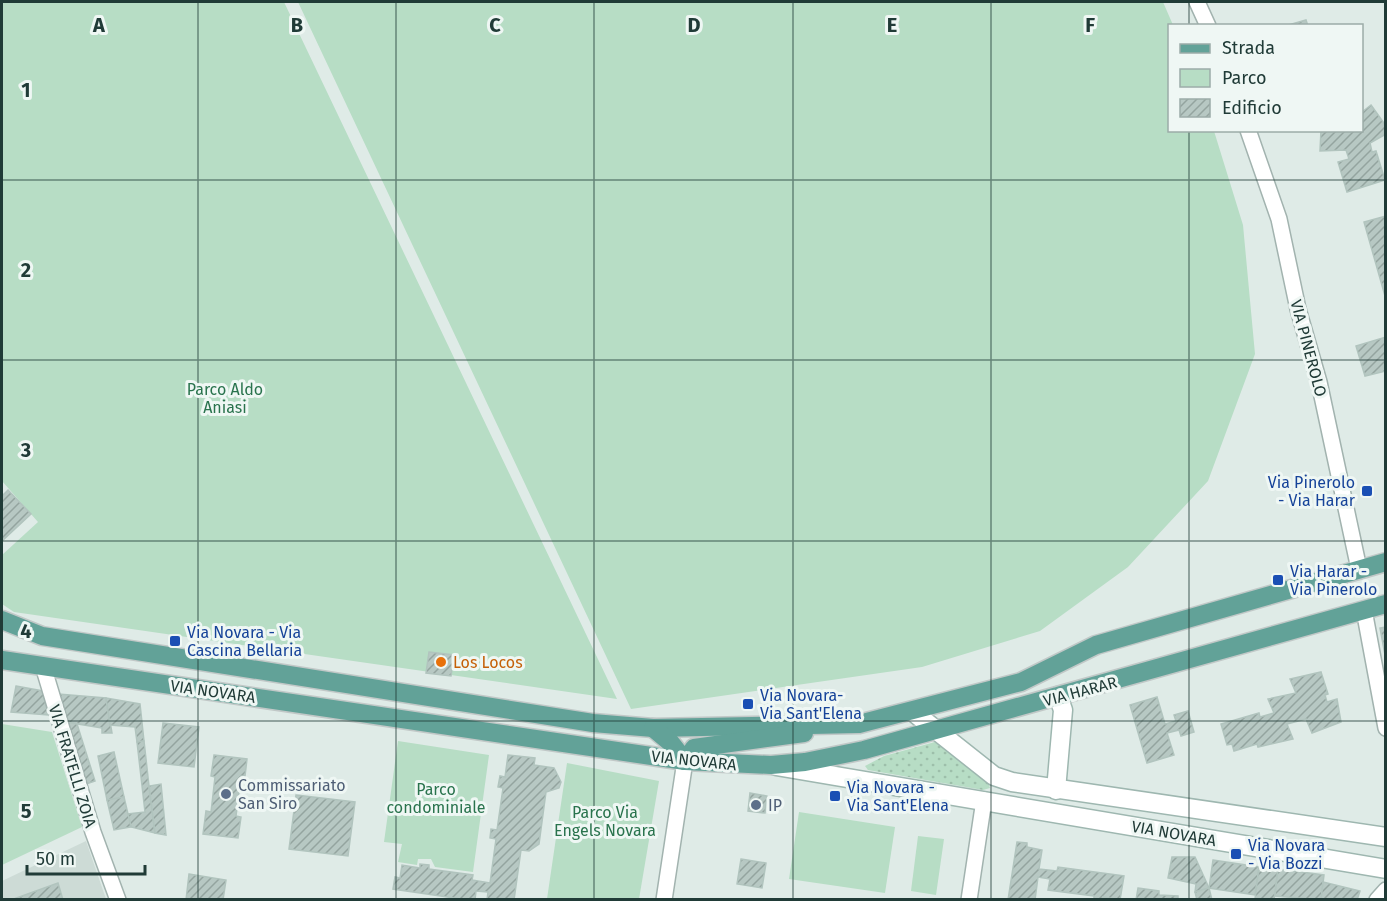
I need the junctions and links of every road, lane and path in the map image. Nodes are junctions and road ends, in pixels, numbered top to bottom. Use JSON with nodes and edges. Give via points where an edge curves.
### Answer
{"nodes":[{"id":1,"x":1197,"y":2,"type":"edge"},
{"id":2,"x":1207,"y":24,"type":"edge"},
{"id":3,"x":1249,"y":132,"type":"edge"},
{"id":4,"x":1386,"y":562,"type":"edge"},
{"id":5,"x":1359,"y":569,"type":"junction"},
{"id":6,"x":1386,"y":604,"type":"edge"},
{"id":7,"x":1364,"y":610,"type":"junction"},
{"id":8,"x":2,"y":620,"type":"edge"},
{"id":9,"x":2,"y":660,"type":"edge"},
{"id":10,"x":44,"y":666,"type":"junction"},
{"id":11,"x":1058,"y":696,"type":"junction"},
{"id":12,"x":912,"y":711,"type":"junction"},
{"id":13,"x":1385,"y":722,"type":"edge"},
{"id":14,"x":859,"y":724,"type":"junction"},
{"id":15,"x":653,"y":728,"type":"junction"},
{"id":16,"x":938,"y":731,"type":"junction"},
{"id":17,"x":685,"y":761,"type":"junction"},
{"id":18,"x":771,"y":765,"type":"junction"},
{"id":19,"x":1005,"y":780,"type":"junction"},
{"id":20,"x":1056,"y":790,"type":"junction"},
{"id":21,"x":984,"y":800,"type":"junction"},
{"id":22,"x":1386,"y":837,"type":"edge"},
{"id":23,"x":1386,"y":869,"type":"edge"},
{"id":24,"x":1386,"y":890,"type":"edge"},
{"id":25,"x":118,"y":900,"type":"edge"},
{"id":26,"x":664,"y":900,"type":"edge"},
{"id":27,"x":969,"y":900,"type":"edge"},
{"id":28,"x":1377,"y":900,"type":"edge"}],
"edges":[{"from":1,"to":2,"type":"street"},
{"from":3,"to":5,"type":"street","name":"VIA PINEROLO","via":[[1279,219]]},
{"from":4,"to":5,"type":"main road","name":"VIA HARAR"},
{"from":5,"to":12,"type":"main road","name":"VIA HARAR","via":[[1096,645],[1021,682]]},
{"from":6,"to":7,"type":"main road","name":"VIA HARAR"},
{"from":7,"to":11,"type":"main road","name":"VIA HARAR"},
{"from":7,"to":13,"type":"street"},
{"from":8,"to":15,"type":"main road","name":"VIA NOVARA","via":[[42,636],[593,723]]},
{"from":9,"to":10,"type":"main road","name":"VIA NOVARA"},
{"from":10,"to":17,"type":"main road","name":"VIA NOVARA"},
{"from":10,"to":25,"type":"street","name":"VIA FRATELLI ZOIA","via":[[93,832]]},
{"from":11,"to":16,"type":"main road","name":"VIA HARAR"},
{"from":11,"to":20,"type":"street","via":[[1063,710]]},
{"from":12,"to":14,"type":"main road","name":"VIA NOVARA"},
{"from":12,"to":16,"type":"street","name":"VIA NOVARA"},
{"from":14,"to":15,"type":"main road","name":"VIA NOVARA"},
{"from":14,"to":17,"type":"main road","via":[[694,747]]},
{"from":15,"to":17,"type":"main road"},
{"from":16,"to":18,"type":"main road","name":"VIA HARAR","via":[[846,754]]},
{"from":16,"to":19,"type":"street","name":"VIA NOVARA","via":[[994,776]]},
{"from":17,"to":18,"type":"main road","name":"VIA NOVARA"},
{"from":17,"to":26,"type":"street"},
{"from":18,"to":21,"type":"street","name":"VIA NOVARA"},
{"from":19,"to":20,"type":"street","name":"VIA NOVARA"},
{"from":19,"to":21,"type":"street"},
{"from":20,"to":22,"type":"street","name":"VIA NOVARA"},
{"from":21,"to":23,"type":"street","name":"VIA NOVARA"},
{"from":21,"to":27,"type":"street"},
{"from":24,"to":28,"type":"street"}]}
